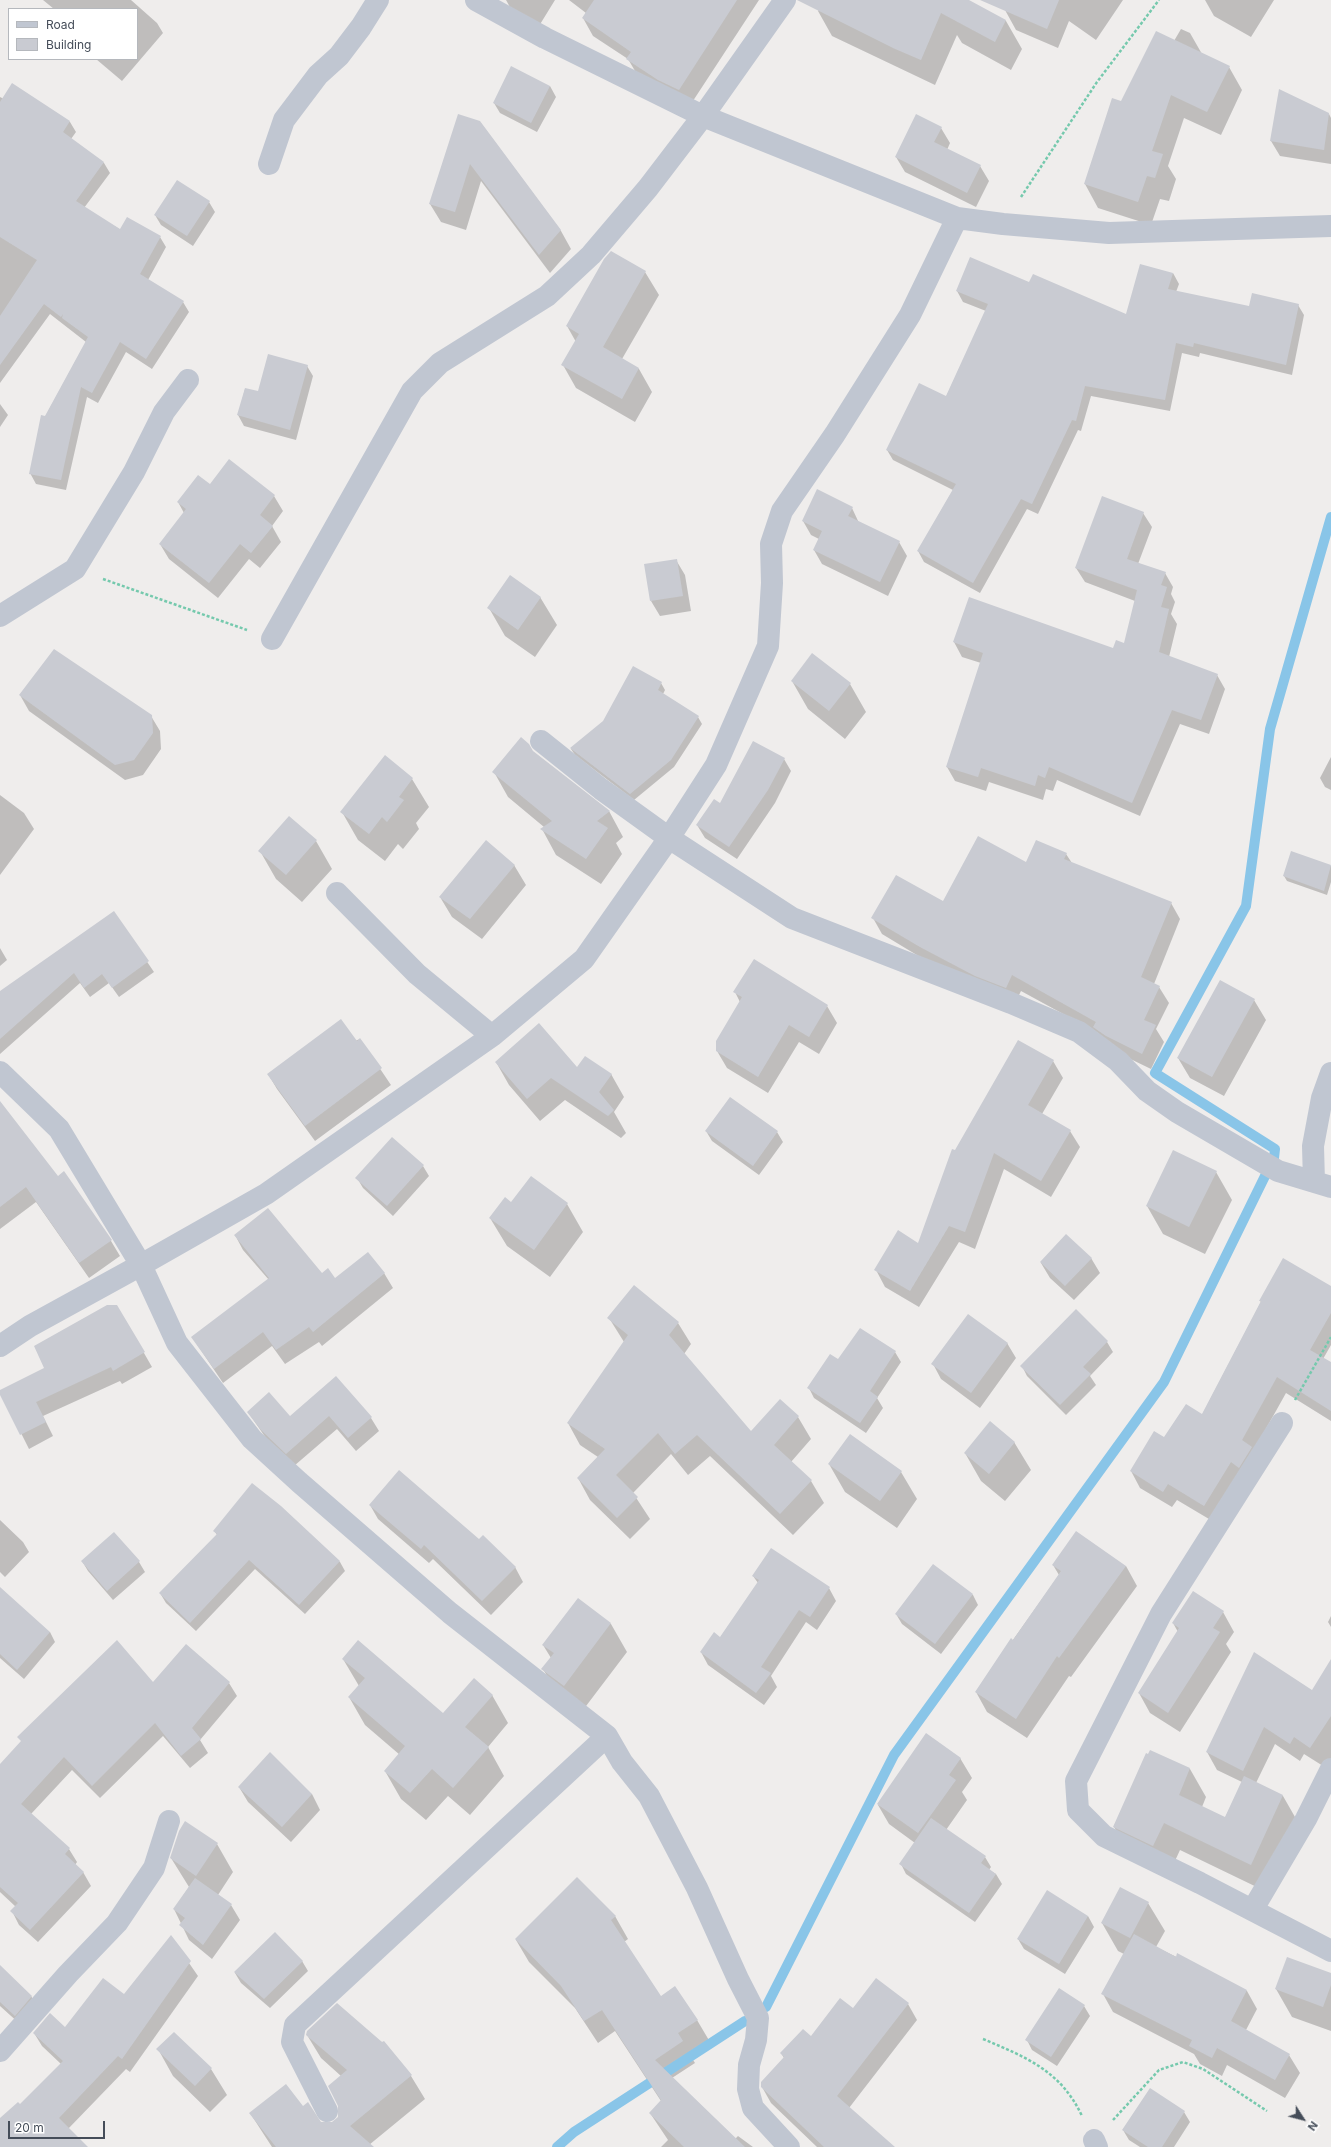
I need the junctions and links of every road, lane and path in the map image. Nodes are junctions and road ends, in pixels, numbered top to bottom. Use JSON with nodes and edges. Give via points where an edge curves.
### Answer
{"nodes":[{"id":1,"x":378,"y":0,"type":"edge"},
{"id":2,"x":476,"y":0,"type":"edge"},
{"id":3,"x":785,"y":0,"type":"edge"},
{"id":4,"x":1159,"y":0,"type":"edge"},
{"id":5,"x":703,"y":116,"type":"junction"},
{"id":6,"x":269,"y":164,"type":"dead end"},
{"id":7,"x":957,"y":218,"type":"junction"},
{"id":8,"x":1003,"y":224,"type":"junction"},
{"id":9,"x":1331,"y":226,"type":"edge"},
{"id":10,"x":188,"y":380,"type":"dead end"},
{"id":11,"x":75,"y":569,"type":"junction"},
{"id":12,"x":0,"y":616,"type":"edge"},
{"id":13,"x":272,"y":639,"type":"joint"},
{"id":14,"x":541,"y":741,"type":"dead end"},
{"id":15,"x":669,"y":838,"type":"junction"},
{"id":16,"x":337,"y":893,"type":"dead end"},
{"id":17,"x":492,"y":1036,"type":"junction"},
{"id":18,"x":0,"y":1072,"type":"edge"},
{"id":19,"x":1331,"y":1073,"type":"edge"},
{"id":20,"x":1323,"y":1185,"type":"edge"},
{"id":21,"x":141,"y":1266,"type":"junction"},
{"id":22,"x":1331,"y":1337,"type":"edge"},
{"id":23,"x":0,"y":1346,"type":"edge"},
{"id":24,"x":1282,"y":1423,"type":"joint"},
{"id":25,"x":607,"y":1736,"type":"junction"},
{"id":26,"x":1331,"y":1769,"type":"edge"},
{"id":27,"x":169,"y":1821,"type":"dead end"},
{"id":28,"x":1253,"y":1910,"type":"junction"},
{"id":29,"x":1331,"y":1951,"type":"edge"},
{"id":30,"x":983,"y":2039,"type":"dead end"},
{"id":31,"x":0,"y":2051,"type":"edge"},
{"id":32,"x":327,"y":2111,"type":"dead end"},
{"id":33,"x":1267,"y":2111,"type":"dead end"},
{"id":34,"x":1096,"y":2144,"type":"edge"},
{"id":35,"x":789,"y":2147,"type":"edge"}],
"edges":[{"from":1,"to":6,"type":"street","via":[[339,56],[318,75],[284,120]]},
{"from":2,"to":5,"type":"street","via":[[545,38]]},
{"from":3,"to":5,"type":"street"},
{"from":4,"to":8,"type":"path","via":[[1097,82]]},
{"from":5,"to":7,"type":"street"},
{"from":5,"to":13,"type":"street","via":[[648,188],[591,255],[547,296],[440,363],[412,391]]},
{"from":7,"to":8,"type":"street"},
{"from":7,"to":15,"type":"street","via":[[910,315],[835,434],[782,511],[771,544],[772,583],[768,646],[716,766]]},
{"from":8,"to":9,"type":"street","via":[[1109,232]]},
{"from":10,"to":11,"type":"street","via":[[164,412],[134,472]]},
{"from":11,"to":12,"type":"street"},
{"from":11,"to":13,"type":"path"},
{"from":14,"to":15,"type":"street","via":[[600,789]]},
{"from":15,"to":17,"type":"street","via":[[584,959]]},
{"from":15,"to":20,"type":"street","via":[[792,918],[1079,1032],[1118,1062],[1147,1091],[1177,1112],[1278,1171]]},
{"from":16,"to":17,"type":"street","via":[[416,974]]},
{"from":17,"to":21,"type":"street","via":[[266,1194]]},
{"from":18,"to":21,"type":"street","via":[[59,1129]]},
{"from":19,"to":20,"type":"street","via":[[1322,1098],[1313,1146]]},
{"from":21,"to":23,"type":"street","via":[[30,1326]]},
{"from":21,"to":25,"type":"street","via":[[177,1343],[252,1439],[450,1613]]},
{"from":22,"to":24,"type":"path"},
{"from":24,"to":28,"type":"street","via":[[1161,1614],[1076,1781],[1078,1810],[1104,1836]]},
{"from":25,"to":32,"type":"street","via":[[295,2025],[292,2042]]},
{"from":25,"to":35,"type":"street","via":[[622,1762],[650,1796],[697,1888],[758,2018],[756,2040],[749,2065],[748,2089],[754,2108]]},
{"from":26,"to":28,"type":"street","via":[[1306,1819]]},
{"from":27,"to":31,"type":"street","via":[[154,1868],[117,1923]]},
{"from":28,"to":29,"type":"street"},
{"from":30,"to":34,"type":"path","via":[[1025,2057],[1050,2072],[1074,2098]]},
{"from":33,"to":34,"type":"path","via":[[1203,2069],[1183,2062],[1159,2070]]}]}
